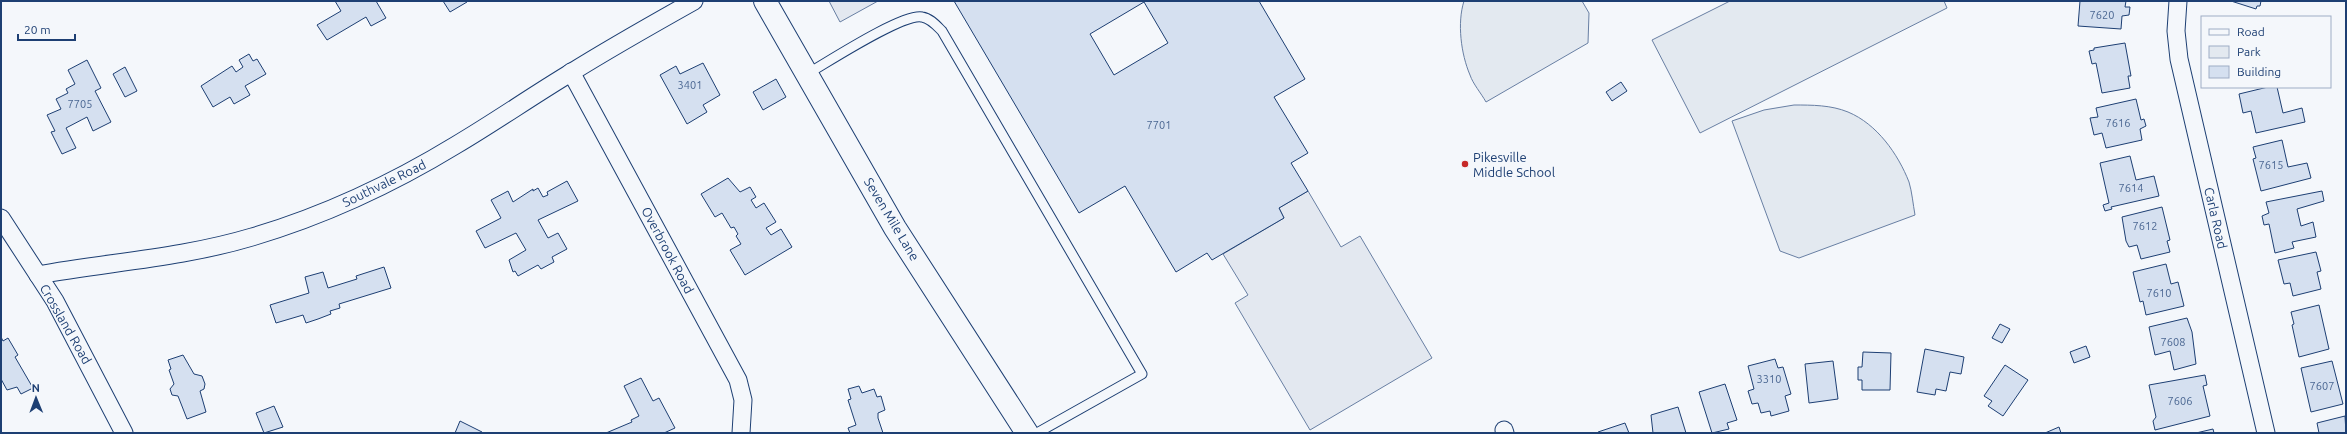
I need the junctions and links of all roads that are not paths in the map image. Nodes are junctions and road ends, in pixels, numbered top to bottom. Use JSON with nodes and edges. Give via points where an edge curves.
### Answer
{"nodes":[{"id":1,"x":694,"y":1,"type":"edge"},
{"id":2,"x":766,"y":1,"type":"edge"},
{"id":3,"x":2178,"y":1,"type":"edge"},
{"id":4,"x":571,"y":72,"type":"junction"},
{"id":5,"x":807,"y":74,"type":"junction"},
{"id":6,"x":1,"y":218,"type":"edge"},
{"id":7,"x":38,"y":275,"type":"junction"},
{"id":8,"x":124,"y":433,"type":"edge"},
{"id":9,"x":741,"y":433,"type":"edge"},
{"id":10,"x":1026,"y":433,"type":"edge"},
{"id":11,"x":1038,"y":433,"type":"edge"},
{"id":12,"x":2266,"y":433,"type":"edge"}],
"edges":[{"from":1,"to":4,"type":"street","name":"Southvale Road"},
{"from":2,"to":5,"type":"street","name":"Seven Mile Lane"},
{"from":3,"to":12,"type":"street","name":"Carla Road","via":[[2178,59]]},
{"from":4,"to":7,"type":"street","name":"Southvale Road","via":[[417,168],[357,198],[292,224],[252,237],[163,257]]},
{"from":4,"to":9,"type":"street","name":"Overbrook Road","via":[[738,380],[743,400]]},
{"from":5,"to":10,"type":"street","name":"Seven Mile Lane","via":[[895,228]]},
{"from":5,"to":11,"type":"lane","via":[[898,22],[922,16],[942,31],[1142,374]]},
{"from":6,"to":7,"type":"street","name":"Crossland Road"},
{"from":7,"to":8,"type":"street","name":"Crossland Road","via":[[85,355]]}]}
